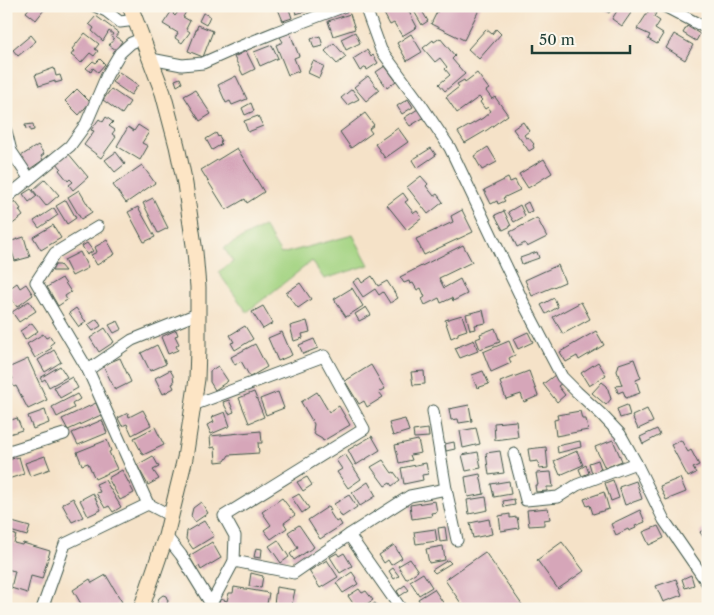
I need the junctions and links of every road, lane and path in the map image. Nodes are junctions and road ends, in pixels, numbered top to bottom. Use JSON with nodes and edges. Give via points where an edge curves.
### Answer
{"nodes":[{"id":1,"x":95,"y":6,"type":"edge"},
{"id":2,"x":345,"y":6,"type":"edge"},
{"id":3,"x":365,"y":6,"type":"edge"},
{"id":4,"x":664,"y":6,"type":"edge"},
{"id":5,"x":133,"y":13,"type":"edge"},
{"id":6,"x":708,"y":29,"type":"edge"},
{"id":7,"x":143,"y":38,"type":"junction"},
{"id":8,"x":151,"y":60,"type":"junction"},
{"id":9,"x":6,"y":131,"type":"edge"},
{"id":10,"x":29,"y":178,"type":"junction"},
{"id":11,"x":6,"y":198,"type":"edge"},
{"id":12,"x":98,"y":227,"type":"dead end"},
{"id":13,"x":197,"y":314,"type":"junction"},
{"id":14,"x":88,"y":370,"type":"junction"},
{"id":15,"x":193,"y":405,"type":"junction"},
{"id":16,"x":432,"y":411,"type":"dead end"},
{"id":17,"x":64,"y":434,"type":"dead end"},
{"id":18,"x":6,"y":452,"type":"edge"},
{"id":19,"x":514,"y":454,"type":"dead end"},
{"id":20,"x":636,"y":462,"type":"junction"},
{"id":21,"x":446,"y":489,"type":"junction"},
{"id":22,"x":148,"y":504,"type":"junction"},
{"id":23,"x":170,"y":516,"type":"junction"},
{"id":24,"x":349,"y":535,"type":"junction"},
{"id":25,"x":166,"y":536,"type":"junction"},
{"id":26,"x":457,"y":540,"type":"dead end"},
{"id":27,"x":234,"y":561,"type":"junction"},
{"id":28,"x":708,"y":584,"type":"edge"},
{"id":29,"x":42,"y":609,"type":"edge"},
{"id":30,"x":141,"y":609,"type":"edge"},
{"id":31,"x":401,"y":609,"type":"edge"}],
"edges":[{"from":1,"to":5,"type":"street","via":[[120,22]]},
{"from":2,"to":8,"type":"street","via":[[203,63],[182,65]]},
{"from":3,"to":20,"type":"street","via":[[381,50],[450,148],[562,377],[620,434]]},
{"from":4,"to":6,"type":"street"},
{"from":5,"to":7,"type":"street"},
{"from":7,"to":8,"type":"street"},
{"from":7,"to":10,"type":"street","via":[[120,53],[86,124],[70,146]]},
{"from":8,"to":13,"type":"street","via":[[163,93],[185,184],[195,252]]},
{"from":9,"to":10,"type":"street","via":[[11,151]]},
{"from":10,"to":11,"type":"street"},
{"from":12,"to":14,"type":"street","via":[[55,253],[36,282]]},
{"from":13,"to":14,"type":"street","via":[[132,340]]},
{"from":13,"to":15,"type":"street","via":[[197,379]]},
{"from":14,"to":22,"type":"street"},
{"from":15,"to":23,"type":"street","via":[[183,466]]},
{"from":15,"to":27,"type":"street","via":[[324,356],[364,429],[224,516],[235,536]]},
{"from":16,"to":21,"type":"street"},
{"from":17,"to":18,"type":"street"},
{"from":19,"to":20,"type":"street","via":[[526,500],[558,497],[577,485]]},
{"from":20,"to":28,"type":"street","via":[[664,520]]},
{"from":21,"to":24,"type":"street","via":[[410,496]]},
{"from":21,"to":26,"type":"street"},
{"from":22,"to":23,"type":"street"},
{"from":22,"to":29,"type":"street","via":[[65,544]]},
{"from":23,"to":25,"type":"street"},
{"from":24,"to":27,"type":"street","via":[[294,573]]},
{"from":24,"to":31,"type":"street"},
{"from":25,"to":27,"type":"street","via":[[211,604]]},
{"from":25,"to":30,"type":"street"}]}
